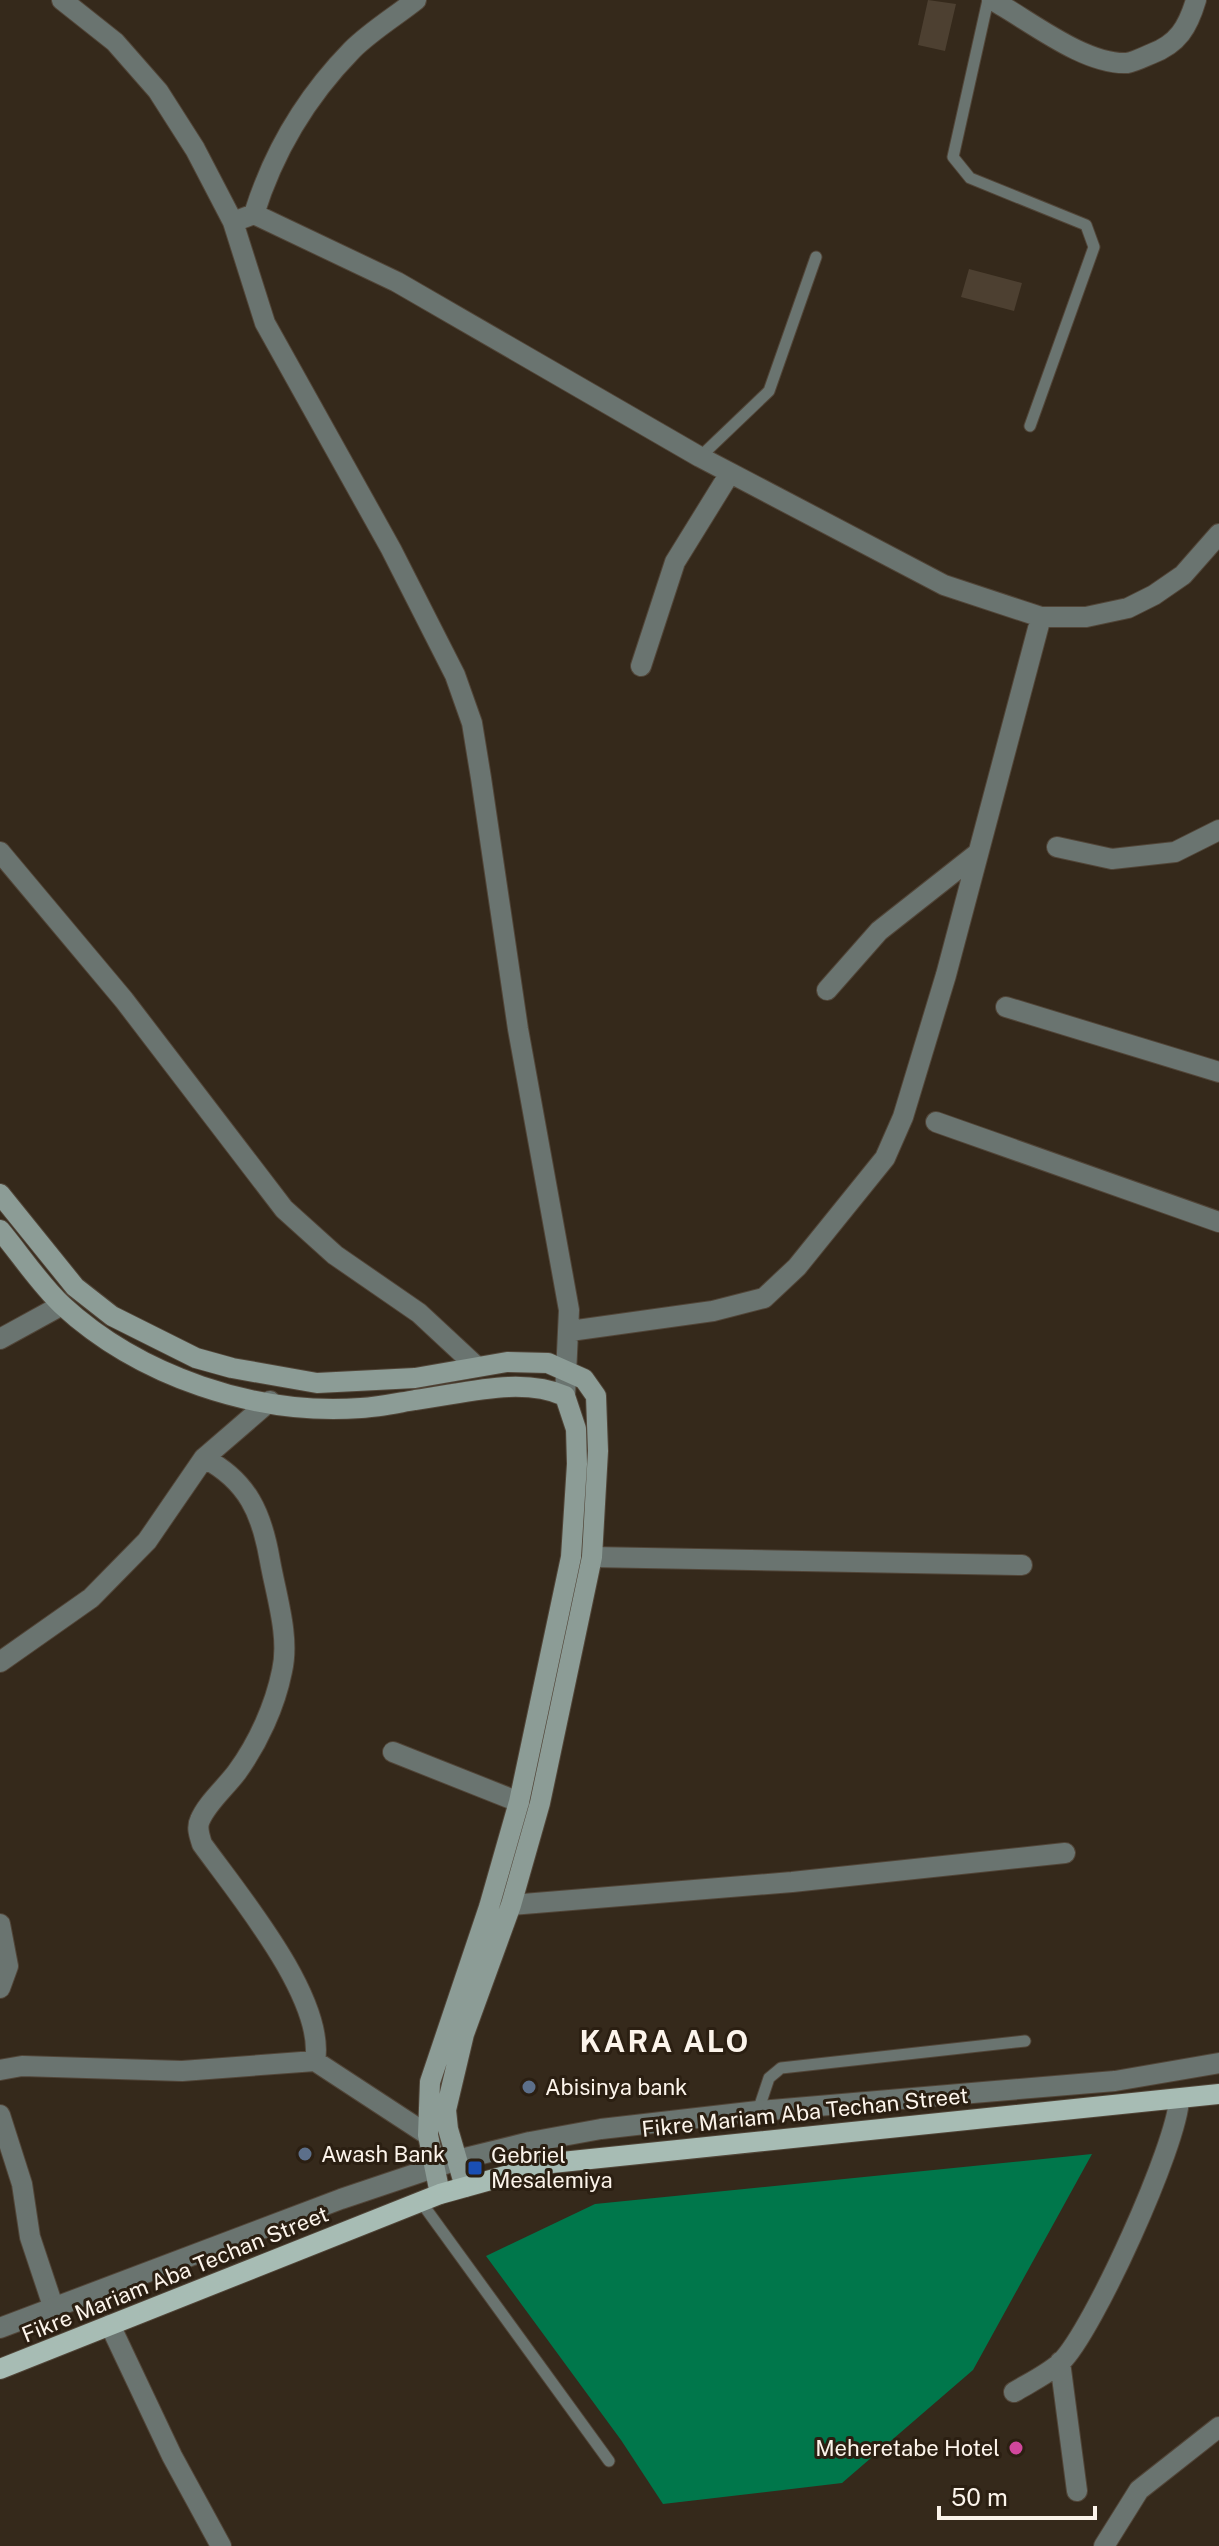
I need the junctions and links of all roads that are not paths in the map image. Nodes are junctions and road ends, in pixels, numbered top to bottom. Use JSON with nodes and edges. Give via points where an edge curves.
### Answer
{"nodes":[{"id":1,"x":416,"y":0,"type":"edge"},
{"id":2,"x":990,"y":0,"type":"edge"},
{"id":3,"x":1196,"y":0,"type":"edge"},
{"id":4,"x":74,"y":4,"type":"edge"},
{"id":5,"x":1022,"y":8,"type":"edge"},
{"id":6,"x":254,"y":214,"type":"junction"},
{"id":7,"x":233,"y":222,"type":"junction"},
{"id":8,"x":816,"y":257,"type":"dead end"},
{"id":9,"x":1030,"y":426,"type":"dead end"},
{"id":10,"x":700,"y":457,"type":"junction"},
{"id":11,"x":730,"y":473,"type":"junction"},
{"id":12,"x":1219,"y":534,"type":"edge"},
{"id":13,"x":1212,"y":556,"type":"edge"},
{"id":14,"x":1041,"y":617,"type":"junction"},
{"id":15,"x":641,"y":666,"type":"dead end"},
{"id":16,"x":1219,"y":830,"type":"edge"},
{"id":17,"x":1057,"y":847,"type":"dead end"},
{"id":18,"x":0,"y":852,"type":"edge"},
{"id":19,"x":978,"y":853,"type":"junction"},
{"id":20,"x":827,"y":990,"type":"dead end"},
{"id":21,"x":1006,"y":1007,"type":"dead end"},
{"id":22,"x":1219,"y":1072,"type":"edge"},
{"id":23,"x":936,"y":1122,"type":"dead end"},
{"id":24,"x":0,"y":1194,"type":"edge"},
{"id":25,"x":1219,"y":1222,"type":"edge"},
{"id":26,"x":0,"y":1230,"type":"edge"},
{"id":27,"x":62,"y":1305,"type":"junction"},
{"id":28,"x":570,"y":1331,"type":"junction"},
{"id":29,"x":0,"y":1339,"type":"edge"},
{"id":30,"x":476,"y":1366,"type":"junction"},
{"id":31,"x":569,"y":1369,"type":"junction"},
{"id":32,"x":565,"y":1396,"type":"junction"},
{"id":33,"x":270,"y":1401,"type":"junction"},
{"id":34,"x":204,"y":1458,"type":"junction"},
{"id":35,"x":592,"y":1557,"type":"junction"},
{"id":36,"x":1022,"y":1565,"type":"dead end"},
{"id":37,"x":0,"y":1662,"type":"edge"},
{"id":38,"x":393,"y":1752,"type":"dead end"},
{"id":39,"x":519,"y":1802,"type":"junction"},
{"id":40,"x":1065,"y":1853,"type":"dead end"},
{"id":41,"x":511,"y":1905,"type":"junction"},
{"id":42,"x":0,"y":1924,"type":"edge"},
{"id":43,"x":1,"y":1984,"type":"edge"},
{"id":44,"x":1025,"y":2041,"type":"dead end"},
{"id":45,"x":315,"y":2061,"type":"junction"},
{"id":46,"x":1219,"y":2063,"type":"edge"},
{"id":47,"x":0,"y":2070,"type":"edge"},
{"id":48,"x":1219,"y":2094,"type":"edge"},
{"id":49,"x":1179,"y":2099,"type":"junction"},
{"id":50,"x":758,"y":2111,"type":"junction"},
{"id":51,"x":0,"y":2115,"type":"edge"},
{"id":52,"x":428,"y":2135,"type":"junction"},
{"id":53,"x":457,"y":2160,"type":"junction"},
{"id":54,"x":434,"y":2167,"type":"junction"},
{"id":55,"x":465,"y":2187,"type":"junction"},
{"id":56,"x":440,"y":2194,"type":"junction"},
{"id":57,"x":421,"y":2202,"type":"junction"},
{"id":58,"x":53,"y":2306,"type":"junction"},
{"id":59,"x":110,"y":2325,"type":"junction"},
{"id":60,"x":0,"y":2328,"type":"edge"},
{"id":61,"x":1060,"y":2362,"type":"junction"},
{"id":62,"x":0,"y":2369,"type":"edge"},
{"id":63,"x":1014,"y":2392,"type":"dead end"},
{"id":64,"x":1219,"y":2427,"type":"edge"},
{"id":65,"x":609,"y":2461,"type":"dead end"},
{"id":66,"x":1077,"y":2491,"type":"dead end"},
{"id":67,"x":221,"y":2546,"type":"edge"},
{"id":68,"x":1104,"y":2546,"type":"edge"}],
"edges":[{"from":1,"to":6,"type":"street","via":[[353,49],[304,110],[276,155]]},
{"from":2,"to":5,"type":"street"},
{"from":2,"to":9,"type":"lane","via":[[953,157],[970,178],[1086,225],[1094,247]]},
{"from":3,"to":5,"type":"street","via":[[1184,34],[1128,63],[1067,45]]},
{"from":4,"to":7,"type":"street","via":[[158,91]]},
{"from":6,"to":7,"type":"street"},
{"from":6,"to":10,"type":"street","via":[[397,282]]},
{"from":7,"to":28,"type":"street","via":[[265,323],[391,549],[455,675],[472,723]]},
{"from":8,"to":10,"type":"lane","via":[[769,391]]},
{"from":10,"to":11,"type":"street"},
{"from":11,"to":14,"type":"street","via":[[944,585]]},
{"from":11,"to":15,"type":"street","via":[[675,562]]},
{"from":12,"to":13,"type":"street"},
{"from":13,"to":14,"type":"street","via":[[1128,608],[1086,617]]},
{"from":14,"to":19,"type":"street"},
{"from":16,"to":17,"type":"street","via":[[1175,852],[1112,859]]},
{"from":18,"to":30,"type":"street","via":[[124,1000],[284,1209],[335,1255],[419,1313]]},
{"from":19,"to":20,"type":"street","via":[[879,931]]},
{"from":19,"to":28,"type":"street","via":[[903,1117],[885,1158],[838,1219],[764,1298],[713,1311]]},
{"from":21,"to":22,"type":"street"},
{"from":23,"to":25,"type":"street"},
{"from":24,"to":30,"type":"main road","via":[[75,1287],[112,1316],[196,1358],[317,1383],[415,1378]]},
{"from":26,"to":27,"type":"main road"},
{"from":27,"to":29,"type":"street"},
{"from":27,"to":33,"type":"main road","via":[[135,1357],[187,1381]]},
{"from":28,"to":31,"type":"street"},
{"from":30,"to":31,"type":"main road","via":[[548,1363]]},
{"from":31,"to":32,"type":"street"},
{"from":31,"to":35,"type":"main road","via":[[596,1396]]},
{"from":32,"to":33,"type":"main road","via":[[547,1388],[509,1387],[360,1408]]},
{"from":32,"to":39,"type":"main road","via":[[576,1429],[577,1512]]},
{"from":33,"to":34,"type":"street"},
{"from":34,"to":37,"type":"street","via":[[147,1541],[91,1598]]},
{"from":34,"to":45,"type":"street","via":[[224,1468],[255,1503],[280,1622],[283,1668],[258,1737],[199,1821],[198,1832],[288,1970],[312,2023],[318,2046]]},
{"from":35,"to":36,"type":"street"},
{"from":35,"to":41,"type":"main road","via":[[540,1803]]},
{"from":38,"to":39,"type":"street"},
{"from":39,"to":52,"type":"main road","via":[[430,2082]]},
{"from":40,"to":41,"type":"street"},
{"from":41,"to":53,"type":"main road","via":[[452,2080],[446,2110]]},
{"from":42,"to":43,"type":"street","via":[[8,1956]]},
{"from":44,"to":50,"type":"lane","via":[[781,2068],[769,2078]]},
{"from":45,"to":47,"type":"street","via":[[182,2071],[22,2066]]},
{"from":45,"to":52,"type":"street"},
{"from":46,"to":50,"type":"street","via":[[1030,2090]]},
{"from":48,"to":49,"type":"main road","name":"Fikre Mariam Aba Techan Street"},
{"from":49,"to":55,"type":"main road","name":"Fikre Mariam Aba Techan Street","via":[[552,2163]]},
{"from":49,"to":61,"type":"street","via":[[1172,2131],[1119,2260],[1093,2317]]},
{"from":50,"to":53,"type":"street","via":[[601,2129]]},
{"from":51,"to":58,"type":"street"},
{"from":52,"to":54,"type":"main road"},
{"from":53,"to":54,"type":"street"},
{"from":53,"to":55,"type":"main road"},
{"from":54,"to":56,"type":"main road"},
{"from":54,"to":58,"type":"street"},
{"from":55,"to":56,"type":"main road","name":"Fikre Mariam Aba Techan Street"},
{"from":56,"to":57,"type":"main road","name":"Fikre Mariam Aba Techan Street"},
{"from":57,"to":59,"type":"main road","name":"Fikre Mariam Aba Techan Street"},
{"from":57,"to":65,"type":"lane"},
{"from":58,"to":60,"type":"street"},
{"from":59,"to":62,"type":"main road","name":"Fikre Mariam Aba Techan Street"},
{"from":59,"to":67,"type":"street"},
{"from":61,"to":63,"type":"street"},
{"from":61,"to":66,"type":"street"},
{"from":64,"to":68,"type":"street","via":[[1139,2490]]}]}
